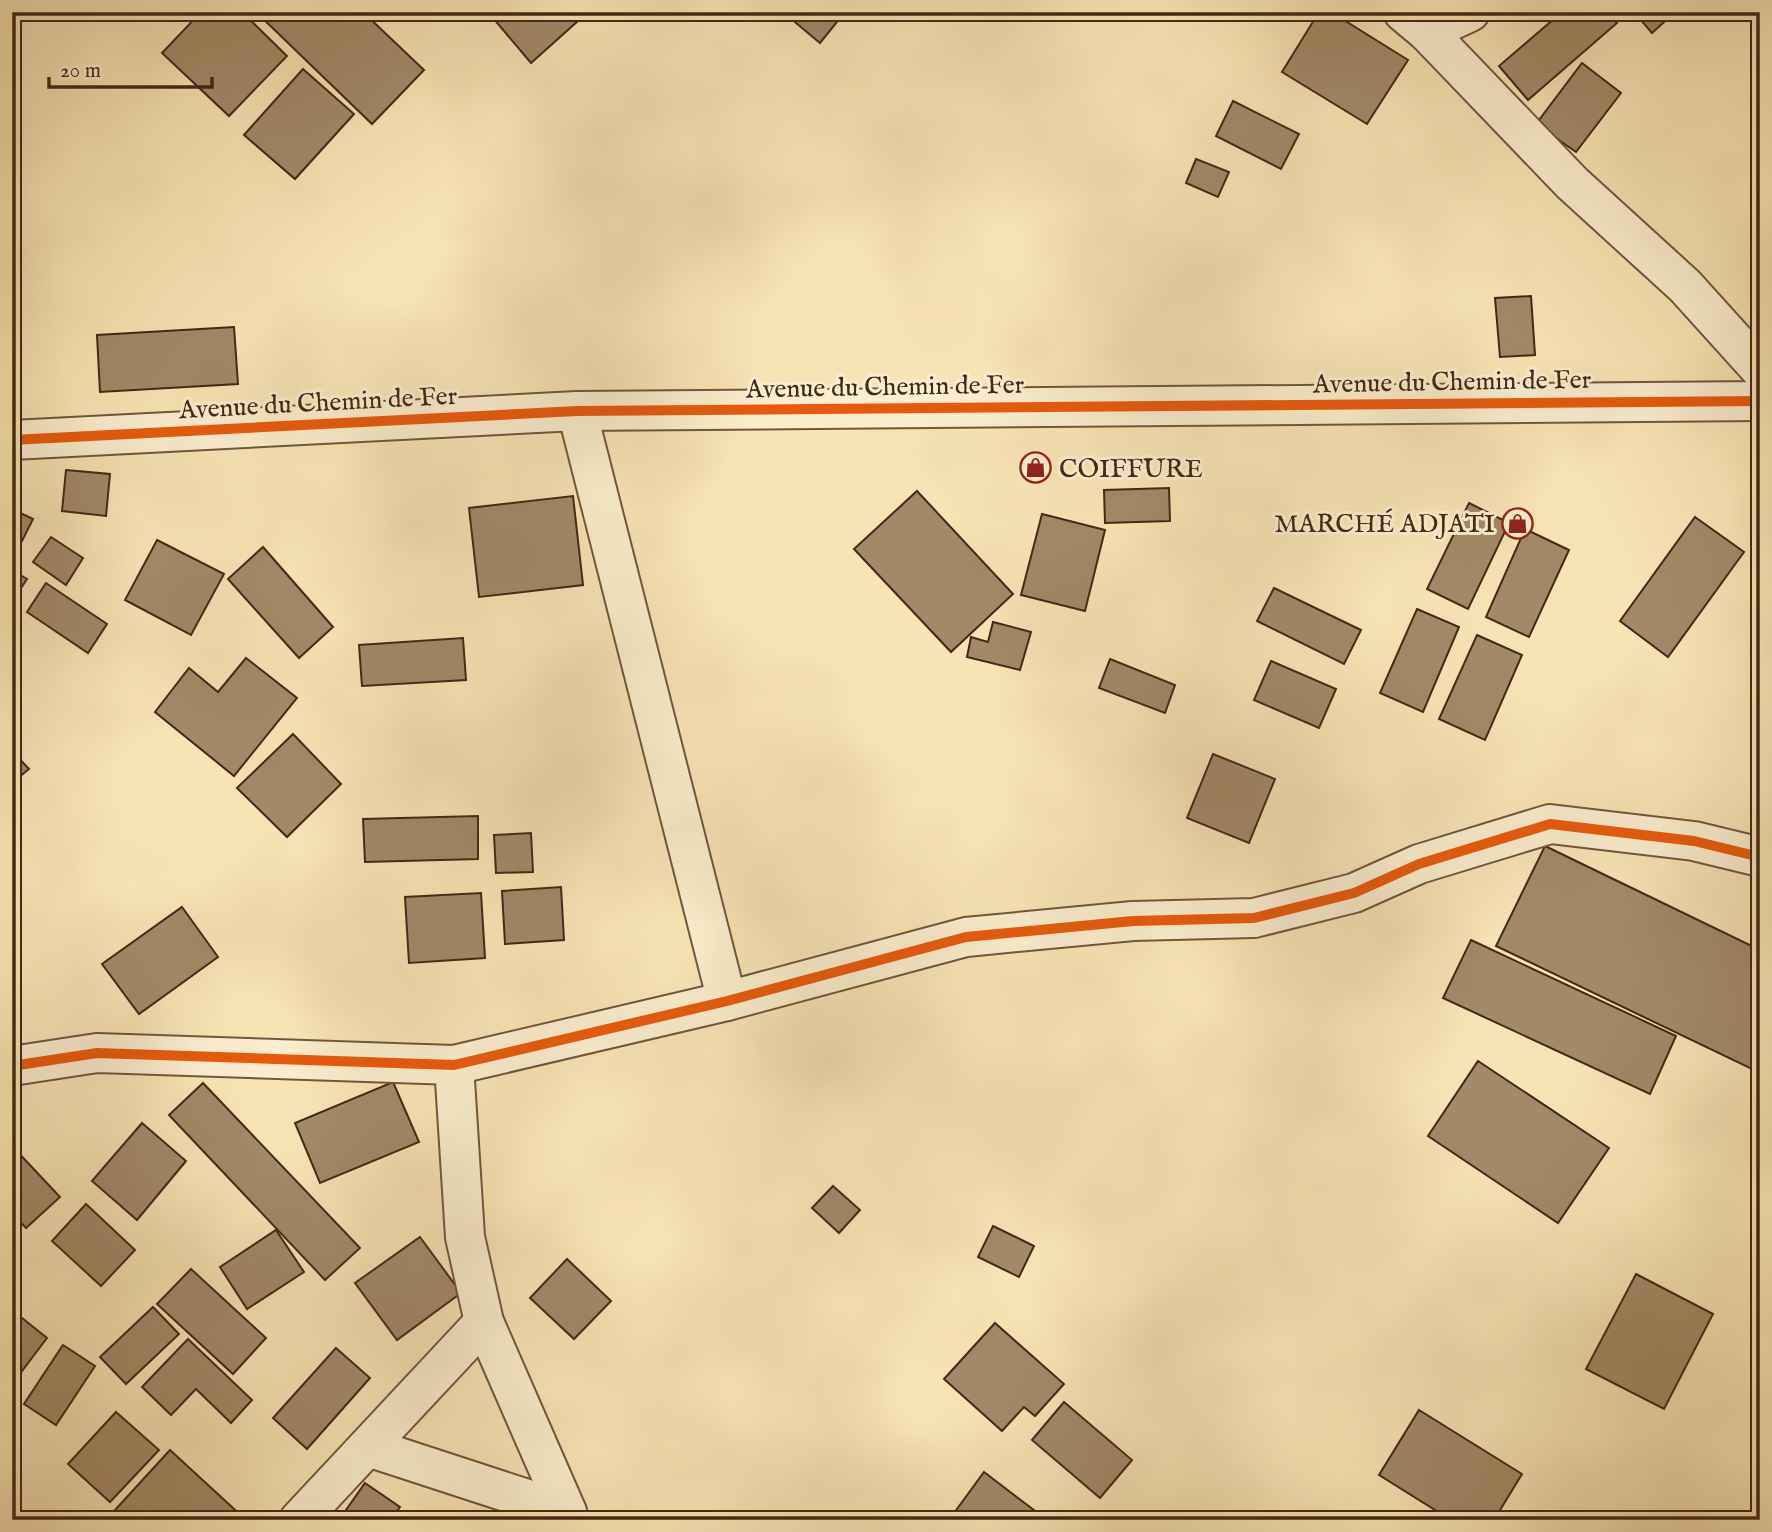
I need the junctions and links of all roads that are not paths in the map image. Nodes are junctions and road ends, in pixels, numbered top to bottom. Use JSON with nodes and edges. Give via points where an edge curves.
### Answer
{"nodes":[{"id":1,"x":1470,"y":12,"type":"edge"},
{"id":2,"x":1415,"y":22,"type":"edge"},
{"id":3,"x":1760,"y":369,"type":"edge"},
{"id":4,"x":1760,"y":401,"type":"edge"},
{"id":5,"x":577,"y":411,"type":"junction"},
{"id":6,"x":12,"y":440,"type":"edge"},
{"id":7,"x":1760,"y":857,"type":"edge"},
{"id":8,"x":727,"y":1000,"type":"junction"},
{"id":9,"x":454,"y":1065,"type":"junction"},
{"id":10,"x":12,"y":1066,"type":"edge"},
{"id":11,"x":484,"y":1322,"type":"junction"},
{"id":12,"x":368,"y":1447,"type":"junction"},
{"id":13,"x":567,"y":1516,"type":"edge"},
{"id":14,"x":299,"y":1520,"type":"edge"}],
"edges":[{"from":1,"to":2,"type":"street"},
{"from":2,"to":3,"type":"street","via":[[1572,184],[1685,286]]},
{"from":4,"to":5,"type":"street","name":"Avenue du Chemin de Fer"},
{"from":5,"to":6,"type":"street","name":"Avenue du Chemin de Fer"},
{"from":5,"to":8,"type":"street"},
{"from":7,"to":8,"type":"street","via":[[1694,841],[1550,824],[1419,864],[1354,893],[1254,918],[1133,921],[967,937]]},
{"from":8,"to":9,"type":"street"},
{"from":9,"to":10,"type":"street","via":[[97,1053]]},
{"from":9,"to":11,"type":"street","via":[[466,1237]]},
{"from":11,"to":12,"type":"street"},
{"from":11,"to":13,"type":"street"},
{"from":12,"to":13,"type":"street","via":[[471,1479]]},
{"from":12,"to":14,"type":"street"}]}
